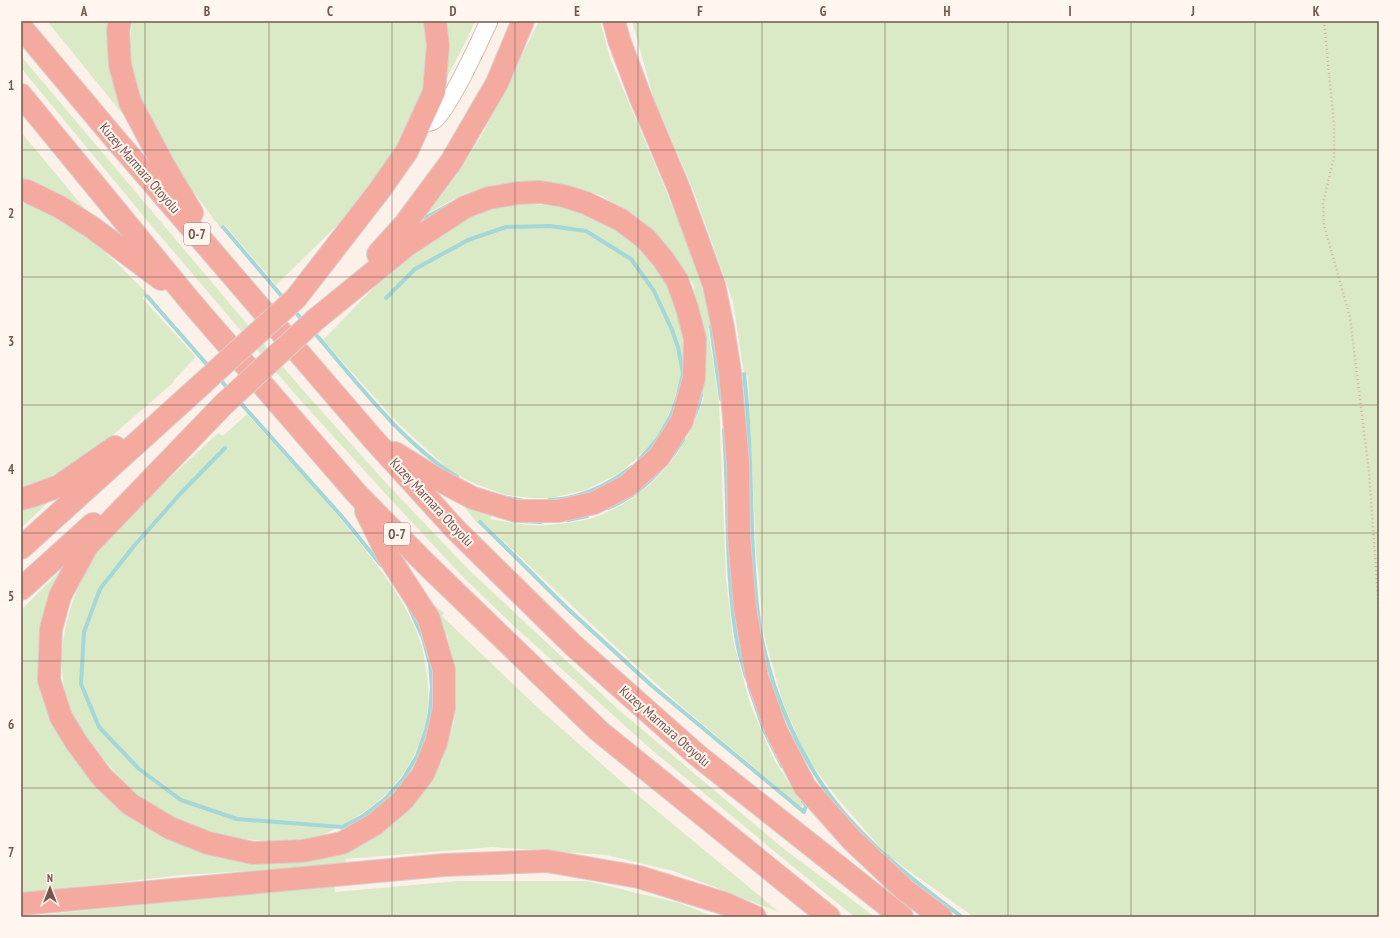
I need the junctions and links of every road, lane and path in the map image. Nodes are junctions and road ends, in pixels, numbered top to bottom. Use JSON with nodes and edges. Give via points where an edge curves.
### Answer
{"nodes":[{"id":1,"x":120,"y":21,"type":"edge"},
{"id":2,"x":435,"y":21,"type":"edge"},
{"id":3,"x":489,"y":21,"type":"edge"},
{"id":4,"x":523,"y":21,"type":"edge"},
{"id":5,"x":614,"y":21,"type":"edge"},
{"id":6,"x":1324,"y":21,"type":"edge"},
{"id":7,"x":21,"y":27,"type":"edge"},
{"id":8,"x":21,"y":95,"type":"edge"},
{"id":9,"x":420,"y":123,"type":"junction"},
{"id":10,"x":21,"y":190,"type":"edge"},
{"id":11,"x":222,"y":263,"type":"junction"},
{"id":12,"x":190,"y":301,"type":"junction"},
{"id":13,"x":315,"y":320,"type":"junction"},
{"id":14,"x":204,"y":383,"type":"junction"},
{"id":15,"x":224,"y":404,"type":"junction"},
{"id":16,"x":374,"y":440,"type":"junction"},
{"id":17,"x":357,"y":494,"type":"junction"},
{"id":18,"x":21,"y":499,"type":"edge"},
{"id":19,"x":21,"y":548,"type":"edge"},
{"id":20,"x":21,"y":589,"type":"edge"},
{"id":21,"x":1379,"y":611,"type":"edge"},
{"id":22,"x":21,"y":904,"type":"edge"},
{"id":23,"x":755,"y":917,"type":"edge"},
{"id":24,"x":829,"y":917,"type":"edge"},
{"id":25,"x":902,"y":917,"type":"edge"},
{"id":26,"x":942,"y":917,"type":"edge"}],
"edges":[{"from":1,"to":11,"type":"highway","via":[[120,65],[130,102],[164,166]]},
{"from":2,"to":9,"type":"highway","via":[[438,46],[434,92]]},
{"from":3,"to":9,"type":"lane","via":[[442,113],[432,122]]},
{"from":4,"to":13,"type":"highway","via":[[497,83],[451,162],[406,224]]},
{"from":5,"to":26,"type":"highway","via":[[637,89],[679,189],[714,285],[730,372],[738,463],[739,537],[745,608],[757,677],[776,730],[805,787],[852,840],[904,890]]},
{"from":6,"to":21,"type":"path","via":[[1334,125],[1334,157],[1323,203],[1324,225],[1350,316],[1369,472]]},
{"from":7,"to":11,"type":"highway","name":"Kuzey Marmara Otoyolu","number":"O-7"},
{"from":8,"to":12,"type":"highway","number":"O-7"},
{"from":9,"to":14,"type":"highway","bridge":true,"via":[[407,152],[296,298]]},
{"from":10,"to":12,"type":"highway","via":[[60,207],[93,228]]},
{"from":11,"to":16,"type":"highway","name":"Kuzey Marmara Otoyolu","number":"O-7"},
{"from":12,"to":17,"type":"highway","number":"O-7"},
{"from":13,"to":15,"type":"highway","bridge":true},
{"from":13,"to":16,"type":"highway","via":[[407,245],[465,207],[489,198],[518,193],[540,192],[564,196],[586,203],[621,220],[646,239],[677,280],[695,340],[694,378],[682,421],[659,457],[627,486],[594,503],[558,511],[516,511],[473,498]]},
{"from":14,"to":18,"type":"highway","via":[[59,486]]},
{"from":14,"to":19,"type":"highway"},
{"from":15,"to":17,"type":"highway","via":[[87,546],[60,596],[51,629],[49,680],[61,717],[102,777],[130,804],[170,828],[208,844],[253,853],[303,851],[342,843],[375,824],[403,800],[423,774],[436,742],[444,708],[444,670],[429,619],[388,556]]},
{"from":15,"to":20,"type":"highway"},
{"from":16,"to":25,"type":"highway","name":"Kuzey Marmara Otoyolu","number":"O-7","via":[[456,530],[573,645],[697,755]]},
{"from":17,"to":24,"type":"highway","number":"O-7","via":[[599,731]]},
{"from":22,"to":23,"type":"highway","via":[[444,865],[547,861],[639,876],[726,904]]}]}
